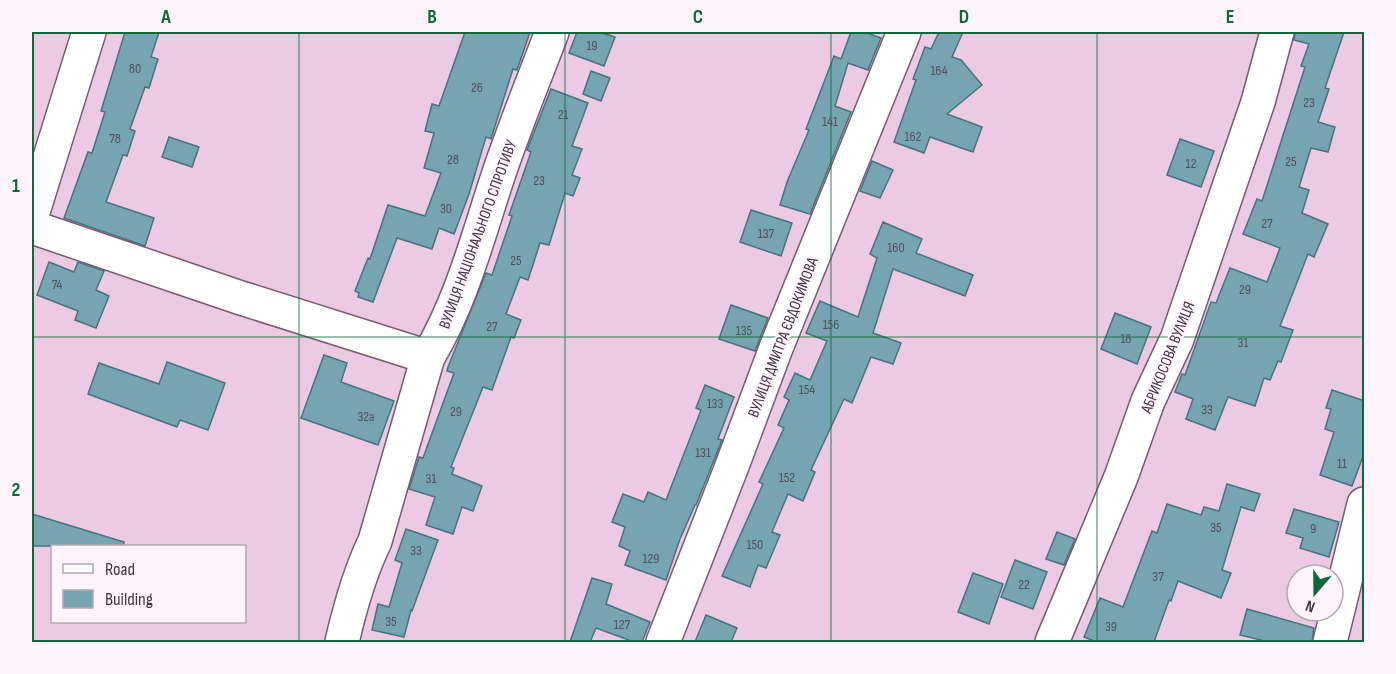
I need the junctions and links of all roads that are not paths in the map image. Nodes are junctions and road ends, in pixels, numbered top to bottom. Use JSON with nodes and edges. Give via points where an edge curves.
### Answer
{"nodes":[{"id":1,"x":89,"y":32,"type":"edge"},
{"id":2,"x":552,"y":32,"type":"edge"},
{"id":3,"x":904,"y":32,"type":"edge"},
{"id":4,"x":1277,"y":32,"type":"edge"},
{"id":5,"x":32,"y":214,"type":"edge"},
{"id":6,"x":32,"y":227,"type":"edge"},
{"id":7,"x":428,"y":357,"type":"junction"},
{"id":8,"x":1365,"y":504,"type":"edge"},
{"id":9,"x":342,"y":642,"type":"edge"},
{"id":10,"x":663,"y":642,"type":"edge"},
{"id":11,"x":1052,"y":642,"type":"edge"},
{"id":12,"x":1330,"y":642,"type":"edge"}],
"edges":[{"from":1,"to":5,"type":"street"},
{"from":2,"to":7,"type":"street","name":"ВУЛИЦЯ НАЦІОНАЛЬНОГО СПРОТИВУ","via":[[469,266],[444,330]]},
{"from":3,"to":10,"type":"street","name":"ВУЛИЦЯ ДМИТРА ЄВДОКИМОВА"},
{"from":4,"to":11,"type":"street","name":"АБРИКОСОВА ВУЛИЦЯ","via":[[1258,102],[1177,339],[1148,401],[1121,477]]},
{"from":6,"to":7,"type":"street"},
{"from":7,"to":9,"type":"street","name":"ВУЛИЦЯ НАЦІОНАЛЬНОГО СПРОТИВУ"},
{"from":8,"to":12,"type":"street"}]}
